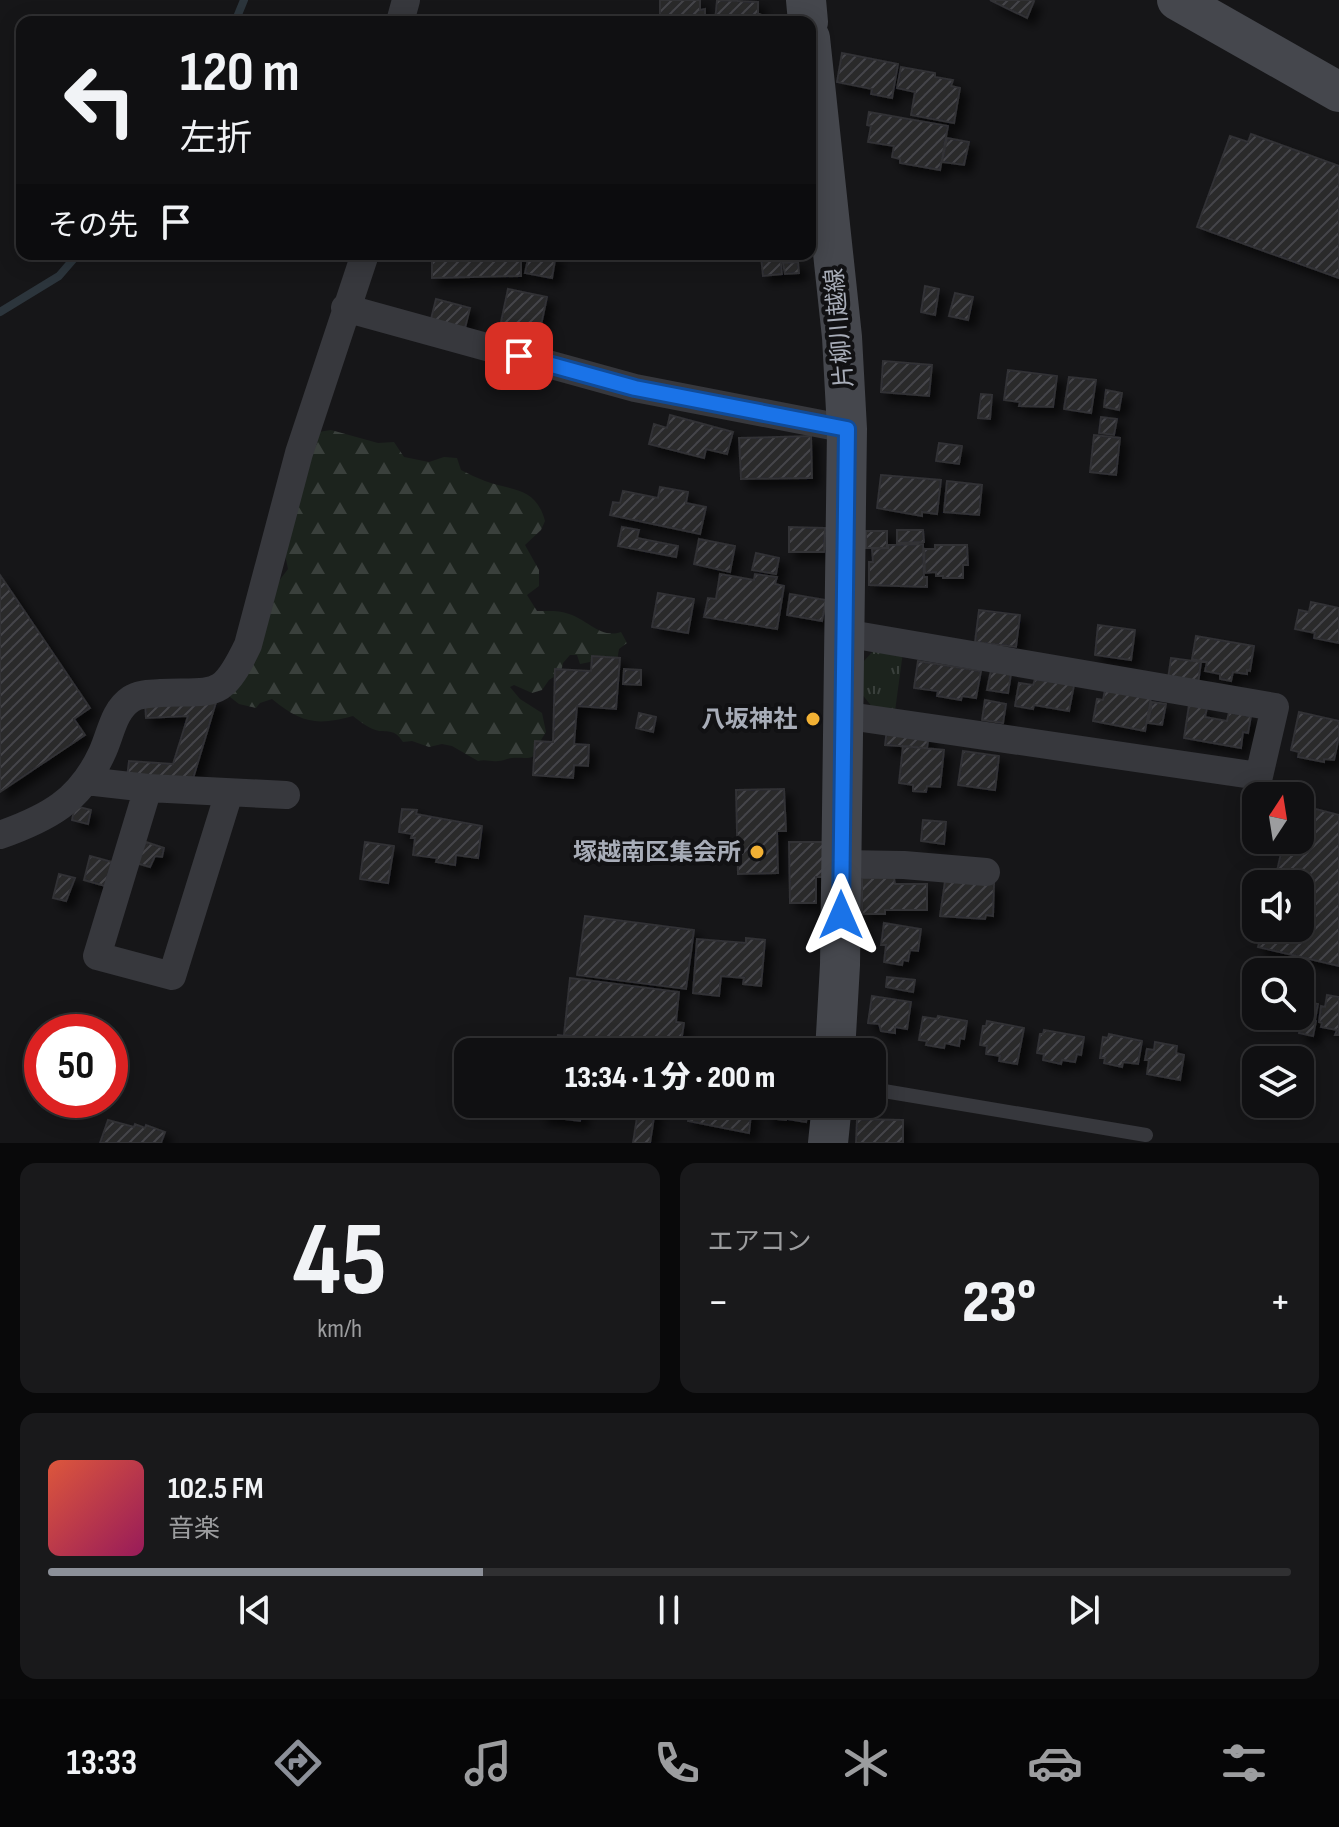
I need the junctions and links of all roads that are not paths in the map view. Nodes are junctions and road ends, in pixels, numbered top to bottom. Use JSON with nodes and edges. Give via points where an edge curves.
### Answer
{"nodes":[{"id":1,"x":1177,"y":0,"type":"edge"},
{"id":2,"x":1339,"y":92,"type":"edge"},
{"id":3,"x":816,"y":94,"type":"edge"},
{"id":4,"x":363,"y":260,"type":"edge"},
{"id":5,"x":345,"y":308,"type":"junction"},
{"id":6,"x":847,"y":429,"type":"junction"},
{"id":7,"x":844,"y":633,"type":"junction"},
{"id":8,"x":842,"y":715,"type":"junction"},
{"id":9,"x":86,"y":781,"type":"junction"},
{"id":10,"x":148,"y":788,"type":"junction"},
{"id":11,"x":229,"y":793,"type":"junction"},
{"id":12,"x":286,"y":795,"type":"dead end"},
{"id":13,"x":0,"y":835,"type":"edge"},
{"id":14,"x":841,"y":864,"type":"junction"},
{"id":15,"x":986,"y":872,"type":"dead end"},
{"id":16,"x":836,"y":1038,"type":"edge"},
{"id":17,"x":886,"y":1091,"type":"edge"},
{"id":18,"x":831,"y":1118,"type":"edge"},
{"id":19,"x":1146,"y":1135,"type":"dead end"},
{"id":20,"x":828,"y":1143,"type":"edge"}],
"edges":[{"from":1,"to":2,"type":"main road"},
{"from":3,"to":6,"type":"main road","name":"片柳川越線"},
{"from":4,"to":5,"type":"street"},
{"from":5,"to":6,"type":"street","via":[[635,388]]},
{"from":5,"to":9,"type":"street","via":[[299,453],[248,645],[234,674],[210,691],[132,698],[117,713]]},
{"from":6,"to":7,"type":"main road","name":"片柳川越線"},
{"from":7,"to":8,"type":"main road","name":"片柳川越線"},
{"from":7,"to":8,"type":"street","via":[[1275,707],[1259,776]]},
{"from":8,"to":14,"type":"main road","name":"片柳川越線"},
{"from":9,"to":10,"type":"street"},
{"from":9,"to":13,"type":"street","via":[[56,811]]},
{"from":10,"to":11,"type":"street"},
{"from":10,"to":11,"type":"street","via":[[97,956],[172,976]]},
{"from":11,"to":12,"type":"street"},
{"from":14,"to":15,"type":"street"},
{"from":14,"to":16,"type":"main road","name":"片柳川越線"},
{"from":17,"to":19,"type":"lane"},
{"from":18,"to":20,"type":"main road"}]}
